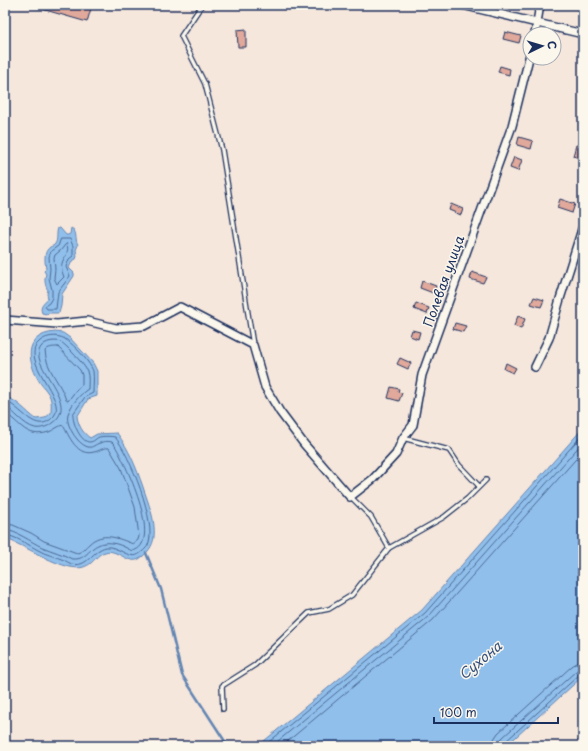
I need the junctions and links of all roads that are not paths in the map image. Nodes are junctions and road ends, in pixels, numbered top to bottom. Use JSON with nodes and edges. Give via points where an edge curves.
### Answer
{"nodes":[{"id":1,"x":202,"y":5,"type":"edge"},
{"id":2,"x":462,"y":5,"type":"edge"},
{"id":3,"x":540,"y":5,"type":"edge"},
{"id":4,"x":537,"y":24,"type":"junction"},
{"id":5,"x":583,"y":34,"type":"edge"},
{"id":6,"x":527,"y":66,"type":"edge"},
{"id":7,"x":583,"y":226,"type":"edge"},
{"id":8,"x":5,"y":320,"type":"edge"},
{"id":9,"x":253,"y":345,"type":"junction"},
{"id":10,"x":535,"y":367,"type":"dead end"},
{"id":11,"x":403,"y":438,"type":"junction"},
{"id":12,"x":486,"y":480,"type":"dead end"},
{"id":13,"x":479,"y":486,"type":"junction"},
{"id":14,"x":350,"y":496,"type":"junction"},
{"id":15,"x":389,"y":548,"type":"junction"},
{"id":16,"x":223,"y":709,"type":"dead end"}],
"edges":[{"from":1,"to":9,"type":"lane","via":[[181,36],[205,84],[222,150]]},
{"from":2,"to":4,"type":"street"},
{"from":3,"to":4,"type":"street"},
{"from":4,"to":5,"type":"street"},
{"from":6,"to":11,"type":"street","name":"Полевая улица","via":[[512,126],[422,375],[413,425]]},
{"from":7,"to":10,"type":"street","via":[[550,338]]},
{"from":8,"to":9,"type":"street","via":[[57,324],[87,321],[116,328],[144,326],[180,307]]},
{"from":9,"to":14,"type":"street","via":[[265,387],[280,412],[304,444]]},
{"from":11,"to":13,"type":"lane","via":[[449,450]]},
{"from":11,"to":14,"type":"street","name":"Полевая улица","via":[[396,454],[373,479]]},
{"from":12,"to":13,"type":"lane"},
{"from":13,"to":15,"type":"lane","via":[[444,518]]},
{"from":14,"to":15,"type":"lane","via":[[371,517]]},
{"from":15,"to":16,"type":"lane","via":[[352,595],[329,609],[309,613],[255,665],[222,686]]}]}
